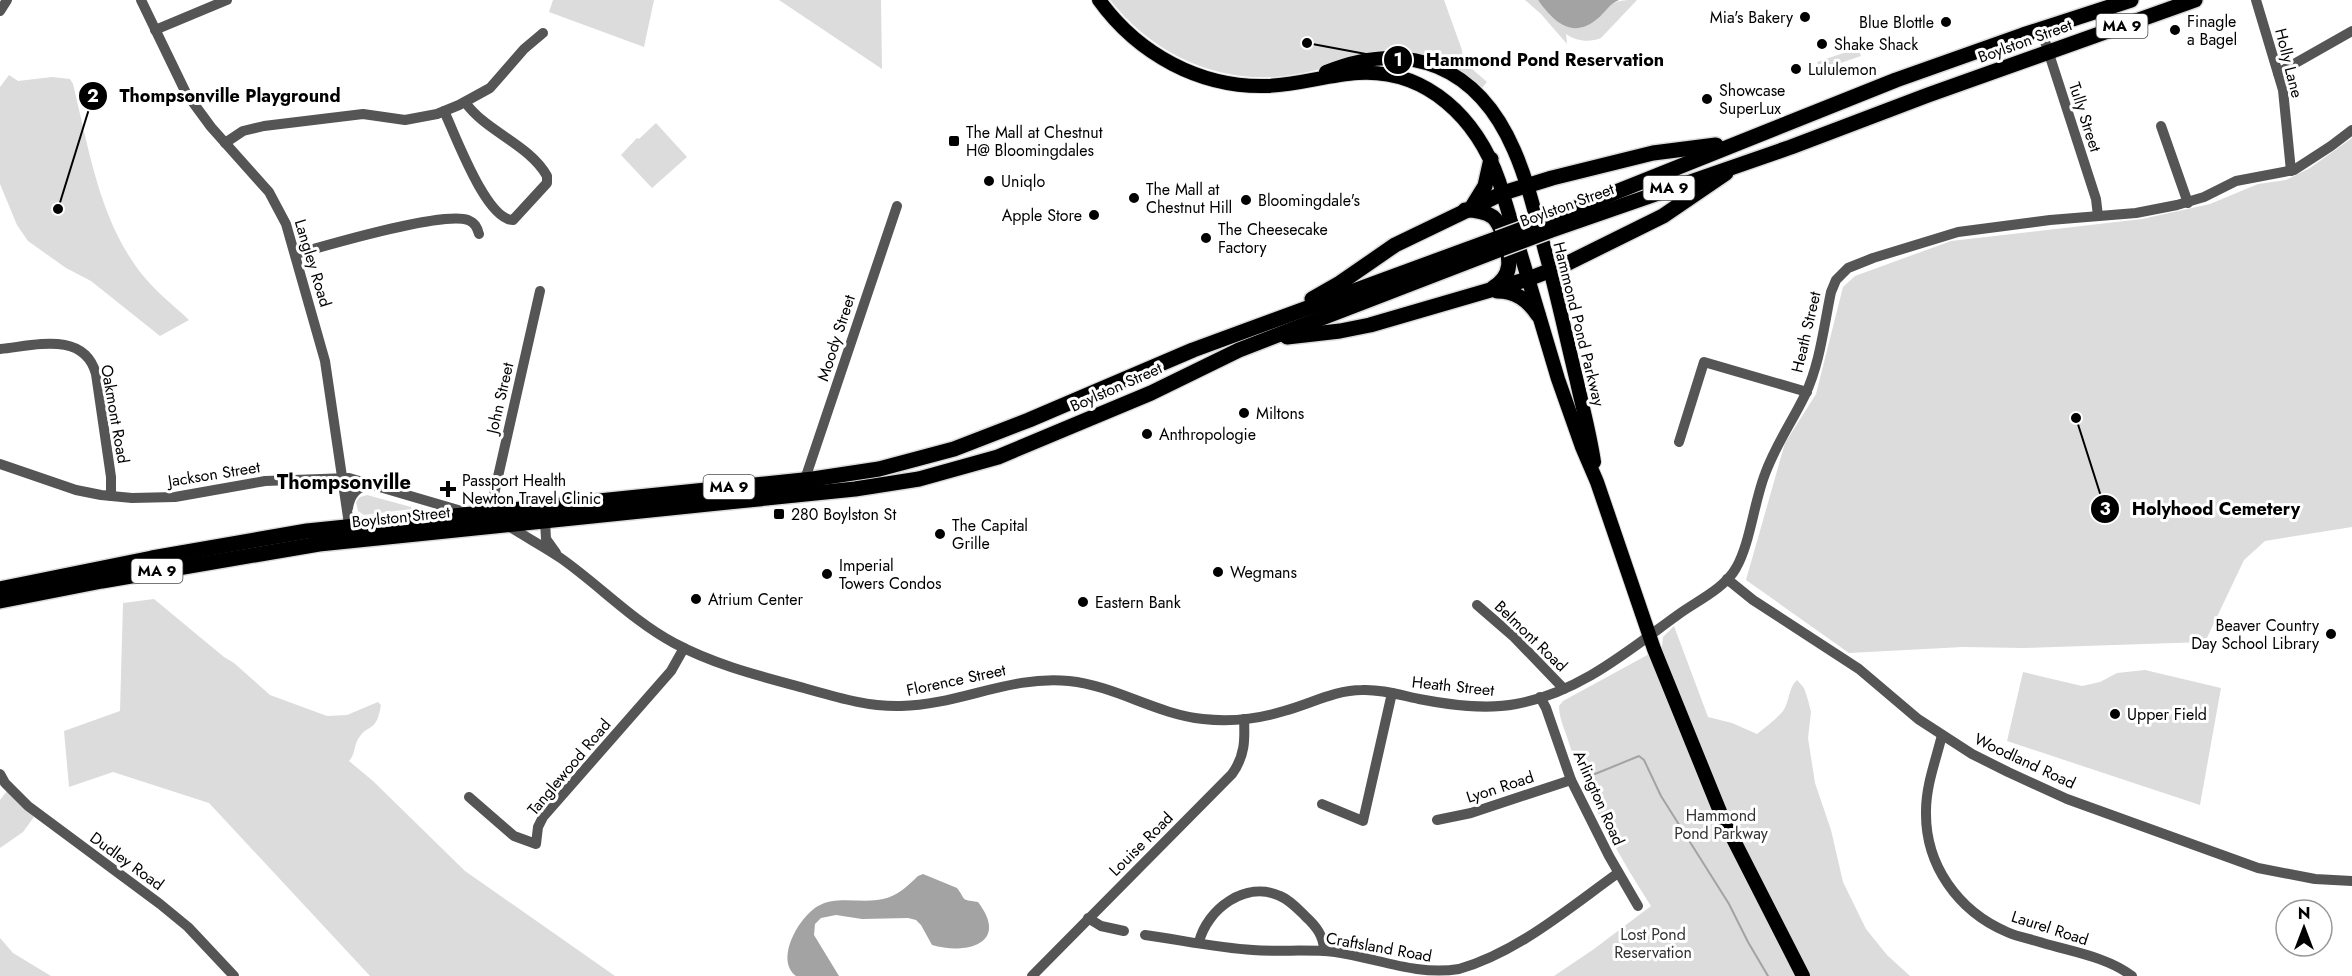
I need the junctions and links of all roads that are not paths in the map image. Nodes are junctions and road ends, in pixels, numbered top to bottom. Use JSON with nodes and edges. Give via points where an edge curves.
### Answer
{"nodes":[{"id":1,"x":7,"y":0,"type":"edge"},
{"id":2,"x":141,"y":0,"type":"edge"},
{"id":3,"x":227,"y":0,"type":"edge"},
{"id":4,"x":1100,"y":0,"type":"edge"},
{"id":5,"x":2131,"y":0,"type":"edge"},
{"id":6,"x":2195,"y":0,"type":"edge"},
{"id":7,"x":2256,"y":0,"type":"edge"},
{"id":8,"x":0,"y":11,"type":"edge"},
{"id":9,"x":2041,"y":29,"type":"junction"},
{"id":10,"x":155,"y":30,"type":"junction"},
{"id":11,"x":2352,"y":32,"type":"edge"},
{"id":12,"x":543,"y":33,"type":"dead end"},
{"id":13,"x":2048,"y":52,"type":"junction"},
{"id":14,"x":2278,"y":73,"type":"junction"},
{"id":15,"x":1299,"y":83,"type":"junction"},
{"id":16,"x":465,"y":102,"type":"junction"},
{"id":17,"x":444,"y":111,"type":"junction"},
{"id":18,"x":2161,"y":126,"type":"dead end"},
{"id":19,"x":2352,"y":130,"type":"edge"},
{"id":20,"x":1737,"y":142,"type":"junction"},
{"id":21,"x":225,"y":143,"type":"junction"},
{"id":22,"x":1491,"y":159,"type":"junction"},
{"id":23,"x":1738,"y":165,"type":"junction"},
{"id":24,"x":2291,"y":171,"type":"junction"},
{"id":25,"x":1526,"y":186,"type":"junction"},
{"id":26,"x":1503,"y":194,"type":"junction"},
{"id":27,"x":2188,"y":203,"type":"junction"},
{"id":28,"x":897,"y":206,"type":"dead end"},
{"id":29,"x":1468,"y":208,"type":"junction"},
{"id":30,"x":2098,"y":216,"type":"junction"},
{"id":31,"x":1547,"y":225,"type":"junction"},
{"id":32,"x":479,"y":234,"type":"dead end"},
{"id":33,"x":296,"y":254,"type":"junction"},
{"id":34,"x":1550,"y":270,"type":"junction"},
{"id":35,"x":1528,"y":279,"type":"junction"},
{"id":36,"x":540,"y":291,"type":"dead end"},
{"id":37,"x":1485,"y":292,"type":"junction"},
{"id":38,"x":1538,"y":315,"type":"junction"},
{"id":39,"x":1262,"y":332,"type":"junction"},
{"id":40,"x":0,"y":349,"type":"edge"},
{"id":41,"x":1807,"y":392,"type":"junction"},
{"id":42,"x":1679,"y":442,"type":"dead end"},
{"id":43,"x":0,"y":464,"type":"edge"},
{"id":44,"x":342,"y":478,"type":"junction"},
{"id":45,"x":805,"y":479,"type":"junction"},
{"id":46,"x":1598,"y":482,"type":"junction"},
{"id":47,"x":375,"y":485,"type":"junction"},
{"id":48,"x":111,"y":496,"type":"junction"},
{"id":49,"x":490,"y":512,"type":"junction"},
{"id":50,"x":468,"y":513,"type":"junction"},
{"id":51,"x":545,"y":521,"type":"junction"},
{"id":52,"x":507,"y":525,"type":"junction"},
{"id":53,"x":349,"y":527,"type":"junction"},
{"id":54,"x":560,"y":558,"type":"junction"},
{"id":55,"x":1727,"y":579,"type":"junction"},
{"id":56,"x":0,"y":589,"type":"edge"},
{"id":57,"x":0,"y":601,"type":"edge"},
{"id":58,"x":1477,"y":605,"type":"dead end"},
{"id":59,"x":1650,"y":637,"type":"junction"},
{"id":60,"x":684,"y":648,"type":"junction"},
{"id":61,"x":1563,"y":689,"type":"junction"},
{"id":62,"x":1390,"y":693,"type":"junction"},
{"id":63,"x":1540,"y":698,"type":"junction"},
{"id":64,"x":1244,"y":719,"type":"junction"},
{"id":65,"x":1942,"y":735,"type":"junction"},
{"id":66,"x":0,"y":774,"type":"edge"},
{"id":67,"x":1571,"y":780,"type":"junction"},
{"id":68,"x":469,"y":797,"type":"dead end"},
{"id":69,"x":1322,"y":804,"type":"dead end"},
{"id":70,"x":1437,"y":820,"type":"dead end"},
{"id":71,"x":1618,"y":873,"type":"junction"},
{"id":72,"x":2352,"y":881,"type":"edge"},
{"id":73,"x":1638,"y":906,"type":"dead end"},
{"id":74,"x":1088,"y":918,"type":"junction"},
{"id":75,"x":1124,"y":931,"type":"dead end"},
{"id":76,"x":1145,"y":935,"type":"dead end"},
{"id":77,"x":1199,"y":942,"type":"junction"},
{"id":78,"x":1324,"y":951,"type":"junction"},
{"id":79,"x":234,"y":976,"type":"edge"},
{"id":80,"x":1032,"y":976,"type":"edge"},
{"id":81,"x":1803,"y":976,"type":"edge"},
{"id":82,"x":2132,"y":976,"type":"edge"}],
"edges":[{"from":1,"to":8,"type":"street"},
{"from":2,"to":10,"type":"street","name":"Langley Road"},
{"from":3,"to":10,"type":"street"},
{"from":4,"to":15,"type":"main road","name":"Hammond Pond Parkway","via":[[1138,42],[1191,73],[1252,86]]},
{"from":5,"to":9,"type":"highway","name":"Boylston Street","number":"MA 9"},
{"from":6,"to":13,"type":"highway","name":"Boylston Street","number":"MA 9"},
{"from":7,"to":14,"type":"street","name":"Holly Lane"},
{"from":9,"to":13,"type":"street","name":"Tully Street"},
{"from":9,"to":20,"type":"highway","name":"Boylston Street","number":"MA 9"},
{"from":10,"to":21,"type":"street","name":"Langley Road","via":[[186,93]]},
{"from":11,"to":14,"type":"street"},
{"from":12,"to":16,"type":"street","via":[[496,83]]},
{"from":13,"to":23,"type":"highway","name":"Boylston Street","number":"MA 9"},
{"from":13,"to":30,"type":"street","name":"Tully Street"},
{"from":14,"to":24,"type":"street","name":"Holly Lane"},
{"from":15,"to":22,"type":"main road","name":"Hammond Pond Parkway","via":[[1367,73],[1416,83],[1436,93],[1461,114]]},
{"from":15,"to":25,"type":"main road","name":"Hammond Pond Parkway","via":[[1347,64],[1376,58],[1402,58],[1435,65],[1462,80],[1486,103],[1511,145]]},
{"from":16,"to":17,"type":"street"},
{"from":16,"to":17,"type":"street","via":[[526,153],[547,176],[547,183],[513,220],[505,218],[484,194]]},
{"from":17,"to":21,"type":"street","via":[[411,120],[363,114],[264,126],[243,131]]},
{"from":18,"to":27,"type":"street"},
{"from":19,"to":24,"type":"street","name":"Heath Street"},
{"from":20,"to":25,"type":"highway","via":[[1653,153]]},
{"from":20,"to":31,"type":"highway","name":"Boylston Street","number":"MA 9"},
{"from":21,"to":33,"type":"street","name":"Langley Road","via":[[273,199]]},
{"from":22,"to":26,"type":"main road","name":"Hammond Pond Parkway"},
{"from":22,"to":29,"type":"highway","via":[[1485,186]]},
{"from":23,"to":31,"type":"highway","name":"Boylston Street","number":"MA 9"},
{"from":23,"to":34,"type":"highway","via":[[1663,216]]},
{"from":24,"to":27,"type":"street","name":"Heath Street","via":[[2236,181]]},
{"from":25,"to":26,"type":"highway"},
{"from":25,"to":34,"type":"main road","name":"Hammond Pond Parkway"},
{"from":26,"to":29,"type":"highway"},
{"from":26,"to":35,"type":"main road","name":"Hammond Pond Parkway"},
{"from":27,"to":30,"type":"street","name":"Heath Street"},
{"from":28,"to":45,"type":"street","name":"Moody Street"},
{"from":29,"to":37,"type":"highway","via":[[1496,219],[1509,255],[1510,265],[1504,279]]},
{"from":29,"to":39,"type":"highway","via":[[1395,245]]},
{"from":30,"to":41,"type":"street","name":"Heath Street","via":[[1958,232],[1848,268],[1831,292]]},
{"from":31,"to":39,"type":"highway","name":"Boylston Street","number":"MA 9","bridge":true},
{"from":32,"to":33,"type":"street","via":[[473,222],[449,219]]},
{"from":33,"to":44,"type":"street","name":"Langley Road","via":[[325,361]]},
{"from":34,"to":35,"type":"highway"},
{"from":34,"to":46,"type":"main road","name":"Hammond Pond Parkway"},
{"from":35,"to":37,"type":"highway"},
{"from":35,"to":38,"type":"main road","name":"Hammond Pond Parkway"},
{"from":36,"to":49,"type":"street","name":"John Street"},
{"from":37,"to":38,"type":"highway","via":[[1519,295]]},
{"from":37,"to":39,"type":"highway","via":[[1360,327]]},
{"from":38,"to":46,"type":"main road","name":"Hammond Pond Parkway","via":[[1576,433]]},
{"from":39,"to":45,"type":"highway","name":"Boylston Street","number":"MA 9","via":[[1193,350],[954,449],[879,469]]},
{"from":39,"to":51,"type":"highway","name":"Boylston Street","number":"MA 9","via":[[1151,393],[998,457],[939,475],[855,489]]},
{"from":40,"to":48,"type":"street","name":"Oakmont Road","via":[[62,343],[89,359],[98,385]]},
{"from":41,"to":42,"type":"street","via":[[1704,362]]},
{"from":41,"to":55,"type":"street","name":"Heath Street","via":[[1775,448],[1739,562]]},
{"from":43,"to":48,"type":"street","name":"Jackson Street","via":[[76,490]]},
{"from":44,"to":47,"type":"street","name":"Jackson Street"},
{"from":44,"to":48,"type":"street","name":"Jackson Street","via":[[259,482],[164,497]]},
{"from":44,"to":53,"type":"street","name":"Langley Road"},
{"from":45,"to":49,"type":"highway","name":"Boylston Street","number":"MA 9"},
{"from":46,"to":59,"type":"main road","name":"Hammond Pond Parkway"},
{"from":47,"to":50,"type":"street","name":"Jackson Street"},
{"from":47,"to":53,"type":"street","via":[[361,487],[349,500]]},
{"from":49,"to":50,"type":"highway","name":"Boylston Street","number":"MA 9"},
{"from":50,"to":53,"type":"highway","name":"Boylston Street","number":"MA 9"},
{"from":51,"to":52,"type":"highway","name":"Boylston Street","number":"MA 9"},
{"from":51,"to":54,"type":"street","name":"Florence Street","via":[[547,541]]},
{"from":52,"to":53,"type":"highway","name":"Boylston Street","number":"MA 9"},
{"from":52,"to":54,"type":"street","name":"Florence Street"},
{"from":53,"to":56,"type":"highway","name":"Boylston Street","number":"MA 9","via":[[170,555]]},
{"from":53,"to":57,"type":"highway","name":"Boylston Street","number":"MA 9"},
{"from":54,"to":60,"type":"street","name":"Florence Street","via":[[652,630]]},
{"from":55,"to":59,"type":"street","name":"Heath Street"},
{"from":55,"to":65,"type":"street","name":"Woodland Road","via":[[1859,669]]},
{"from":58,"to":61,"type":"street","name":"Belmont Road"},
{"from":59,"to":61,"type":"street","name":"Heath Street"},
{"from":59,"to":81,"type":"main road","name":"Hammond Pond Parkway","via":[[1723,819]]},
{"from":60,"to":64,"type":"street","name":"Florence Street","via":[[737,669],[868,704],[925,704],[1011,683],[1056,680],[1101,688],[1185,716]]},
{"from":60,"to":68,"type":"street","name":"Tanglewood Road","via":[[671,671],[543,817],[536,844],[514,836]]},
{"from":61,"to":63,"type":"street","name":"Heath Street"},
{"from":62,"to":63,"type":"street","name":"Heath Street","via":[[1446,704],[1482,706]]},
{"from":62,"to":64,"type":"street","name":"Florence Street","via":[[1351,690],[1283,712]]},
{"from":62,"to":69,"type":"street","via":[[1364,821]]},
{"from":63,"to":67,"type":"street","name":"Arlington Road"},
{"from":64,"to":74,"type":"street","name":"Louise Road","via":[[1242,759],[1232,774]]},
{"from":65,"to":72,"type":"street","name":"Woodland Road","via":[[2067,799],[2258,868],[2315,879]]},
{"from":65,"to":82,"type":"street","name":"Laurel Road","via":[[1928,788],[1927,830],[1932,855],[1957,897],[2008,932],[2096,958]]},
{"from":66,"to":79,"type":"street","name":"Dudley Road","via":[[28,806],[188,927]]},
{"from":67,"to":70,"type":"street","name":"Lyon Road","via":[[1471,813]]},
{"from":67,"to":71,"type":"street","name":"Arlington Road"},
{"from":71,"to":73,"type":"street","name":"Arlington Road"},
{"from":71,"to":78,"type":"street","name":"Craftsland Road","via":[[1521,940],[1459,969],[1434,973],[1408,971]]},
{"from":74,"to":75,"type":"street","via":[[1101,926]]},
{"from":74,"to":80,"type":"street","name":"Louise Road"},
{"from":76,"to":77,"type":"street","name":"Craftsland Road"},
{"from":77,"to":78,"type":"street","name":"Craftsland Road","via":[[1247,950]]},
{"from":77,"to":78,"type":"street","via":[[1209,920],[1226,903],[1259,891],[1282,896],[1292,903],[1319,931]]}]}
